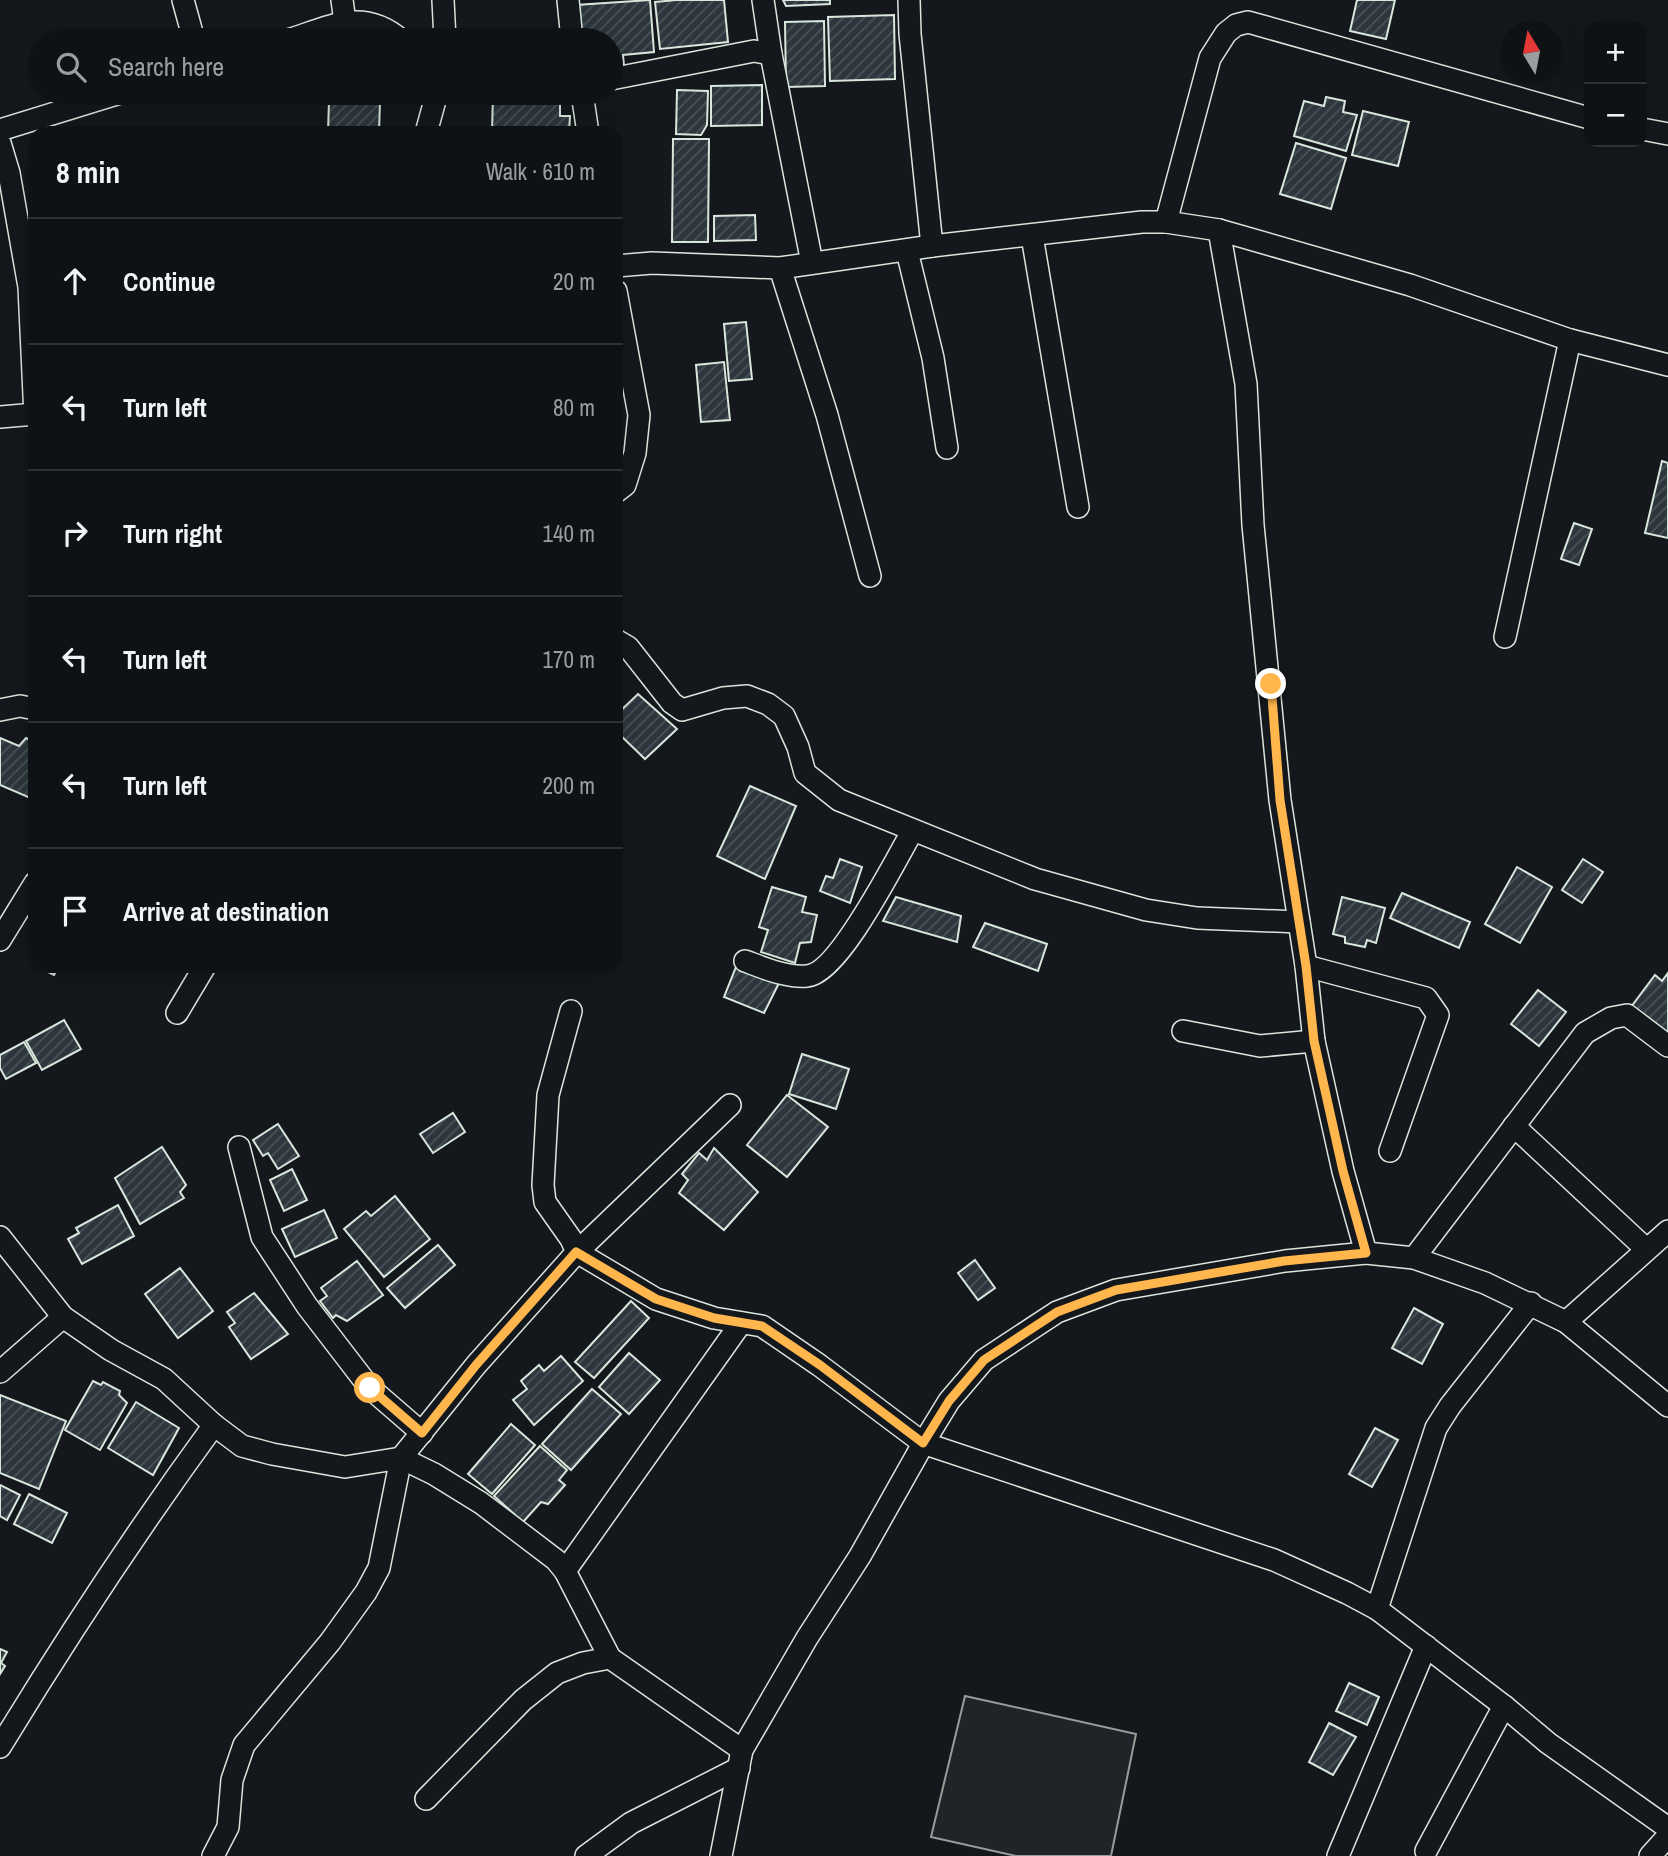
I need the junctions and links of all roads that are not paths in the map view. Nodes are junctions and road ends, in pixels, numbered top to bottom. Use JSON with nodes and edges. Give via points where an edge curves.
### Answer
{"nodes":[{"id":1,"x":183,"y":0,"type":"edge"},
{"id":2,"x":342,"y":0,"type":"edge"},
{"id":3,"x":443,"y":0,"type":"edge"},
{"id":4,"x":568,"y":0,"type":"edge"},
{"id":5,"x":763,"y":0,"type":"edge"},
{"id":6,"x":909,"y":0,"type":"edge"},
{"id":7,"x":345,"y":22,"type":"junction"},
{"id":8,"x":191,"y":28,"type":"edge"},
{"id":9,"x":326,"y":28,"type":"edge"},
{"id":10,"x":381,"y":28,"type":"edge"},
{"id":11,"x":444,"y":28,"type":"edge"},
{"id":12,"x":571,"y":28,"type":"edge"},
{"id":13,"x":771,"y":54,"type":"junction"},
{"id":14,"x":623,"y":77,"type":"edge"},
{"id":15,"x":81,"y":105,"type":"edge"},
{"id":16,"x":434,"y":105,"type":"edge"},
{"id":17,"x":584,"y":105,"type":"edge"},
{"id":18,"x":1584,"y":117,"type":"edge"},
{"id":19,"x":428,"y":126,"type":"edge"},
{"id":20,"x":587,"y":126,"type":"edge"},
{"id":21,"x":0,"y":130,"type":"edge"},
{"id":22,"x":1647,"y":130,"type":"edge"},
{"id":23,"x":1668,"y":135,"type":"edge"},
{"id":24,"x":0,"y":143,"type":"edge"},
{"id":25,"x":1167,"y":222,"type":"junction"},
{"id":26,"x":1219,"y":230,"type":"junction"},
{"id":27,"x":1032,"y":236,"type":"junction"},
{"id":28,"x":932,"y":246,"type":"junction"},
{"id":29,"x":906,"y":251,"type":"junction"},
{"id":30,"x":812,"y":263,"type":"junction"},
{"id":31,"x":623,"y":265,"type":"edge"},
{"id":32,"x":780,"y":268,"type":"junction"},
{"id":33,"x":28,"y":281,"type":"edge"},
{"id":34,"x":623,"y":329,"type":"edge"},
{"id":35,"x":1570,"y":340,"type":"junction"},
{"id":36,"x":1668,"y":365,"type":"edge"},
{"id":37,"x":28,"y":415,"type":"edge"},
{"id":38,"x":0,"y":417,"type":"edge"},
{"id":39,"x":947,"y":448,"type":"dead end"},
{"id":40,"x":623,"y":487,"type":"edge"},
{"id":41,"x":1078,"y":507,"type":"dead end"},
{"id":42,"x":870,"y":576,"type":"dead end"},
{"id":43,"x":1505,"y":637,"type":"dead end"},
{"id":44,"x":623,"y":644,"type":"edge"},
{"id":45,"x":28,"y":708,"type":"edge"},
{"id":46,"x":0,"y":710,"type":"edge"},
{"id":47,"x":913,"y":830,"type":"junction"},
{"id":48,"x":28,"y":894,"type":"edge"},
{"id":49,"x":1299,"y":922,"type":"junction"},
{"id":50,"x":0,"y":940,"type":"edge"},
{"id":51,"x":745,"y":961,"type":"dead end"},
{"id":52,"x":1306,"y":966,"type":"junction"},
{"id":53,"x":201,"y":973,"type":"edge"},
{"id":54,"x":571,"y":1011,"type":"dead end"},
{"id":55,"x":177,"y":1013,"type":"dead end"},
{"id":56,"x":1184,"y":1031,"type":"dead end"},
{"id":57,"x":1314,"y":1041,"type":"junction"},
{"id":58,"x":1668,"y":1046,"type":"edge"},
{"id":59,"x":730,"y":1105,"type":"dead end"},
{"id":60,"x":1514,"y":1126,"type":"junction"},
{"id":61,"x":239,"y":1147,"type":"dead end"},
{"id":62,"x":1390,"y":1152,"type":"dead end"},
{"id":63,"x":1668,"y":1231,"type":"edge"},
{"id":64,"x":0,"y":1237,"type":"edge"},
{"id":65,"x":1646,"y":1249,"type":"junction"},
{"id":66,"x":576,"y":1252,"type":"junction"},
{"id":67,"x":1366,"y":1253,"type":"junction"},
{"id":68,"x":1414,"y":1258,"type":"junction"},
{"id":69,"x":1531,"y":1303,"type":"junction"},
{"id":70,"x":63,"y":1317,"type":"junction"},
{"id":71,"x":1566,"y":1322,"type":"junction"},
{"id":72,"x":741,"y":1323,"type":"junction"},
{"id":73,"x":0,"y":1372,"type":"edge"},
{"id":74,"x":1668,"y":1406,"type":"edge"},
{"id":75,"x":214,"y":1425,"type":"junction"},
{"id":76,"x":422,"y":1433,"type":"junction"},
{"id":77,"x":923,"y":1443,"type":"junction"},
{"id":78,"x":401,"y":1458,"type":"junction"},
{"id":79,"x":565,"y":1571,"type":"junction"},
{"id":80,"x":1377,"y":1609,"type":"junction"},
{"id":81,"x":1426,"y":1646,"type":"junction"},
{"id":82,"x":610,"y":1658,"type":"junction"},
{"id":83,"x":1504,"y":1706,"type":"junction"},
{"id":84,"x":0,"y":1747,"type":"edge"},
{"id":85,"x":741,"y":1759,"type":"junction"},
{"id":86,"x":426,"y":1798,"type":"dead end"},
{"id":87,"x":1668,"y":1828,"type":"edge"},
{"id":88,"x":1668,"y":1836,"type":"edge"},
{"id":89,"x":1426,"y":1851,"type":"dead end"},
{"id":90,"x":213,"y":1856,"type":"edge"},
{"id":91,"x":586,"y":1856,"type":"edge"},
{"id":92,"x":721,"y":1856,"type":"edge"},
{"id":93,"x":1338,"y":1856,"type":"edge"},
{"id":94,"x":1650,"y":1856,"type":"edge"}],
"edges":[{"from":1,"to":8,"type":"street"},
{"from":2,"to":7,"type":"street"},
{"from":3,"to":11,"type":"street"},
{"from":4,"to":12,"type":"street"},
{"from":5,"to":13,"type":"street"},
{"from":6,"to":28,"type":"street"},
{"from":7,"to":9,"type":"street"},
{"from":7,"to":10,"type":"street","via":[[370,21]]},
{"from":13,"to":14,"type":"street","via":[[754,51]]},
{"from":13,"to":30,"type":"street"},
{"from":15,"to":21,"type":"street"},
{"from":16,"to":19,"type":"street"},
{"from":17,"to":20,"type":"street"},
{"from":18,"to":25,"type":"street","via":[[1248,22],[1226,33],[1210,58]]},
{"from":22,"to":23,"type":"street"},
{"from":24,"to":33,"type":"street"},
{"from":25,"to":26,"type":"street"},
{"from":25,"to":27,"type":"street"},
{"from":26,"to":35,"type":"street","via":[[1410,285]]},
{"from":26,"to":49,"type":"street","via":[[1246,384],[1253,526],[1280,800]]},
{"from":27,"to":28,"type":"street"},
{"from":27,"to":41,"type":"street"},
{"from":28,"to":29,"type":"street"},
{"from":29,"to":30,"type":"street"},
{"from":29,"to":39,"type":"street","via":[[933,358]]},
{"from":30,"to":32,"type":"street"},
{"from":31,"to":32,"type":"street"},
{"from":32,"to":42,"type":"street","via":[[827,415]]},
{"from":34,"to":40,"type":"street","via":[[639,415],[635,453]]},
{"from":35,"to":36,"type":"street"},
{"from":35,"to":43,"type":"street"},
{"from":37,"to":38,"type":"street"},
{"from":44,"to":47,"type":"street","via":[[682,710],[747,696],[768,704],[784,716],[805,773],[818,785],[839,800]]},
{"from":45,"to":46,"type":"street"},
{"from":47,"to":49,"type":"street","via":[[1035,879],[1146,910],[1197,918]]},
{"from":47,"to":51,"type":"street","via":[[863,917],[827,966],[809,976],[775,972]]},
{"from":48,"to":50,"type":"street"},
{"from":49,"to":52,"type":"street"},
{"from":52,"to":57,"type":"street"},
{"from":52,"to":62,"type":"street","via":[[1426,998],[1438,1015]]},
{"from":53,"to":55,"type":"street"},
{"from":54,"to":66,"type":"street","via":[[548,1094],[543,1185],[545,1202]]},
{"from":56,"to":57,"type":"street","via":[[1260,1046]]},
{"from":57,"to":67,"type":"street"},
{"from":58,"to":60,"type":"street","via":[[1627,1015],[1598,1024],[1586,1033]]},
{"from":59,"to":66,"type":"street"},
{"from":60,"to":65,"type":"street"},
{"from":60,"to":68,"type":"street"},
{"from":61,"to":76,"type":"street","via":[[262,1237],[307,1306],[370,1388]]},
{"from":63,"to":65,"type":"street"},
{"from":64,"to":70,"type":"street"},
{"from":65,"to":71,"type":"street"},
{"from":66,"to":72,"type":"street","via":[[656,1299]]},
{"from":66,"to":76,"type":"street"},
{"from":67,"to":68,"type":"street"},
{"from":67,"to":77,"type":"street","via":[[1273,1263],[1116,1290],[1057,1312],[984,1360],[949,1401]]},
{"from":68,"to":69,"type":"street"},
{"from":69,"to":71,"type":"street"},
{"from":69,"to":80,"type":"street","via":[[1437,1428]]},
{"from":70,"to":73,"type":"street"},
{"from":70,"to":75,"type":"street","via":[[164,1379]]},
{"from":71,"to":74,"type":"street"},
{"from":72,"to":77,"type":"street","via":[[762,1326]]},
{"from":72,"to":79,"type":"street"},
{"from":75,"to":78,"type":"street","via":[[242,1446],[345,1467]]},
{"from":75,"to":84,"type":"street","via":[[147,1516]]},
{"from":76,"to":78,"type":"street"},
{"from":77,"to":80,"type":"street","via":[[1274,1560]]},
{"from":77,"to":85,"type":"street"},
{"from":78,"to":79,"type":"street","via":[[481,1503]]},
{"from":78,"to":90,"type":"street","via":[[379,1568],[330,1642],[244,1745],[232,1780],[228,1827]]},
{"from":79,"to":82,"type":"street"},
{"from":80,"to":81,"type":"street"},
{"from":81,"to":83,"type":"street"},
{"from":81,"to":93,"type":"street"},
{"from":82,"to":85,"type":"street"},
{"from":82,"to":86,"type":"street","via":[[557,1673],[523,1700]]},
{"from":83,"to":87,"type":"street"},
{"from":83,"to":89,"type":"street"},
{"from":85,"to":91,"type":"street","via":[[632,1823]]},
{"from":85,"to":92,"type":"street"},
{"from":88,"to":94,"type":"street"}]}
